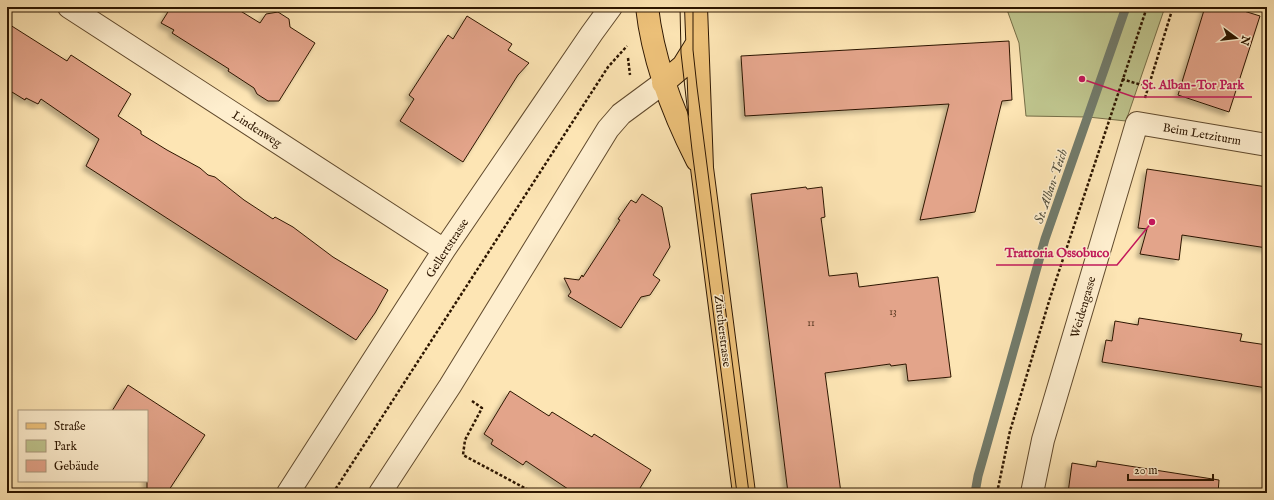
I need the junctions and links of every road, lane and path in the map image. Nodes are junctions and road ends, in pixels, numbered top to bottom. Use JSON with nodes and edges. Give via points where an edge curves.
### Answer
{"nodes":[{"id":1,"x":69,"y":7,"type":"edge"},
{"id":2,"x":611,"y":7,"type":"edge"},
{"id":3,"x":647,"y":7,"type":"edge"},
{"id":4,"x":696,"y":7,"type":"edge"},
{"id":5,"x":1147,"y":7,"type":"edge"},
{"id":6,"x":1173,"y":7,"type":"edge"},
{"id":7,"x":696,"y":45,"type":"junction"},
{"id":8,"x":628,"y":46,"type":"dead end"},
{"id":9,"x":1122,"y":79,"type":"junction"},
{"id":10,"x":663,"y":83,"type":"junction"},
{"id":11,"x":1148,"y":87,"type":"junction"},
{"id":12,"x":1137,"y":123,"type":"junction"},
{"id":13,"x":1267,"y":145,"type":"edge"},
{"id":14,"x":702,"y":168,"type":"junction"},
{"id":15,"x":444,"y":250,"type":"junction"},
{"id":16,"x":450,"y":386,"type":"junction"},
{"id":17,"x":288,"y":493,"type":"edge"},
{"id":18,"x":333,"y":493,"type":"edge"},
{"id":19,"x":380,"y":493,"type":"edge"},
{"id":20,"x":534,"y":493,"type":"edge"},
{"id":21,"x":744,"y":493,"type":"edge"},
{"id":22,"x":997,"y":493,"type":"edge"},
{"id":23,"x":1032,"y":493,"type":"edge"}],
"edges":[{"from":1,"to":15,"type":"street","name":"Lindenweg"},
{"from":2,"to":15,"type":"street","name":"Gellertstrasse"},
{"from":3,"to":10,"type":"main road","name":"Zürcherstrasse","via":[[650,34]]},
{"from":4,"to":7,"type":"main road","name":"Zürcherstrasse"},
{"from":5,"to":9,"type":"path"},
{"from":6,"to":11,"type":"path"},
{"from":7,"to":10,"type":"main road","via":[[683,66]]},
{"from":7,"to":14,"type":"main road","name":"Zürcherstrasse"},
{"from":8,"to":18,"type":"path","via":[[608,67]]},
{"from":9,"to":11,"type":"path"},
{"from":9,"to":22,"type":"path","via":[[1010,431]]},
{"from":10,"to":14,"type":"main road","name":"Zürcherstrasse"},
{"from":10,"to":16,"type":"street","via":[[621,114],[608,129]]},
{"from":11,"to":12,"type":"path"},
{"from":12,"to":13,"type":"street","name":"Beim Letziturm"},
{"from":12,"to":23,"type":"street","name":"Weidengasse","via":[[1043,440]]},
{"from":14,"to":21,"type":"main road","name":"Zürcherstrasse"},
{"from":15,"to":17,"type":"street","name":"Gellertstrasse"},
{"from":16,"to":19,"type":"street"},
{"from":16,"to":20,"type":"path","via":[[482,408],[465,440],[463,455]]}]}
